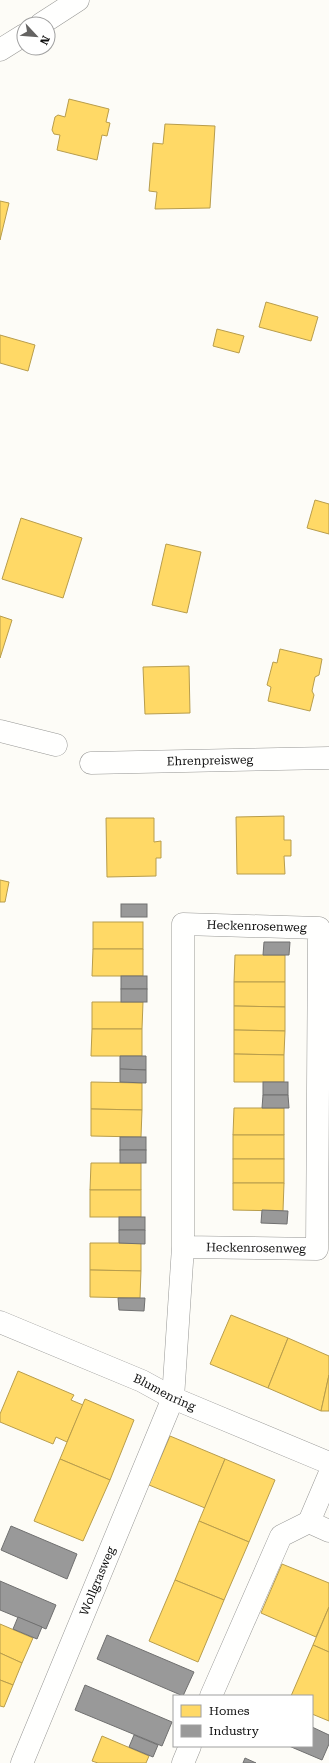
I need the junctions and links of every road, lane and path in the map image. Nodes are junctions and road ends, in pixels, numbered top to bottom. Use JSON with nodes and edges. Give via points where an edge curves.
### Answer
{"nodes":[{"id":1,"x":78,"y":0,"type":"edge"},
{"id":2,"x":53,"y":16,"type":"edge"},
{"id":3,"x":16,"y":40,"type":"edge"},
{"id":4,"x":0,"y":50,"type":"edge"},
{"id":5,"x":0,"y":731,"type":"edge"},
{"id":6,"x":56,"y":745,"type":"dead end"},
{"id":7,"x":329,"y":758,"type":"edge"},
{"id":8,"x":91,"y":763,"type":"dead end"},
{"id":9,"x":183,"y":1247,"type":"junction"},
{"id":10,"x":0,"y":1322,"type":"edge"},
{"id":11,"x":173,"y":1398,"type":"junction"},
{"id":12,"x":329,"y":1463,"type":"edge"},
{"id":13,"x":329,"y":1475,"type":"edge"},
{"id":14,"x":309,"y":1522,"type":"junction"},
{"id":15,"x":329,"y":1531,"type":"edge"},
{"id":16,"x":211,"y":1695,"type":"edge"},
{"id":17,"x":190,"y":1747,"type":"edge"},
{"id":18,"x":22,"y":1763,"type":"edge"},
{"id":19,"x":183,"y":1763,"type":"edge"}],
"edges":[{"from":1,"to":2,"type":"street"},
{"from":3,"to":4,"type":"street"},
{"from":5,"to":6,"type":"street"},
{"from":7,"to":8,"type":"street","name":"Ehrenpreisweg"},
{"from":9,"to":9,"type":"street","name":"Heckenrosenweg","via":[[316,1249],[319,928],[183,924]]},
{"from":9,"to":11,"type":"street","name":"Heckenrosenweg"},
{"from":10,"to":11,"type":"street","name":"Blumenring","via":[[142,1381]]},
{"from":11,"to":12,"type":"street","name":"Blumenring"},
{"from":11,"to":18,"type":"street","name":"Wollgrasweg"},
{"from":13,"to":14,"type":"street"},
{"from":14,"to":15,"type":"street"},
{"from":14,"to":16,"type":"street","via":[[281,1536]]},
{"from":17,"to":19,"type":"street"}]}
